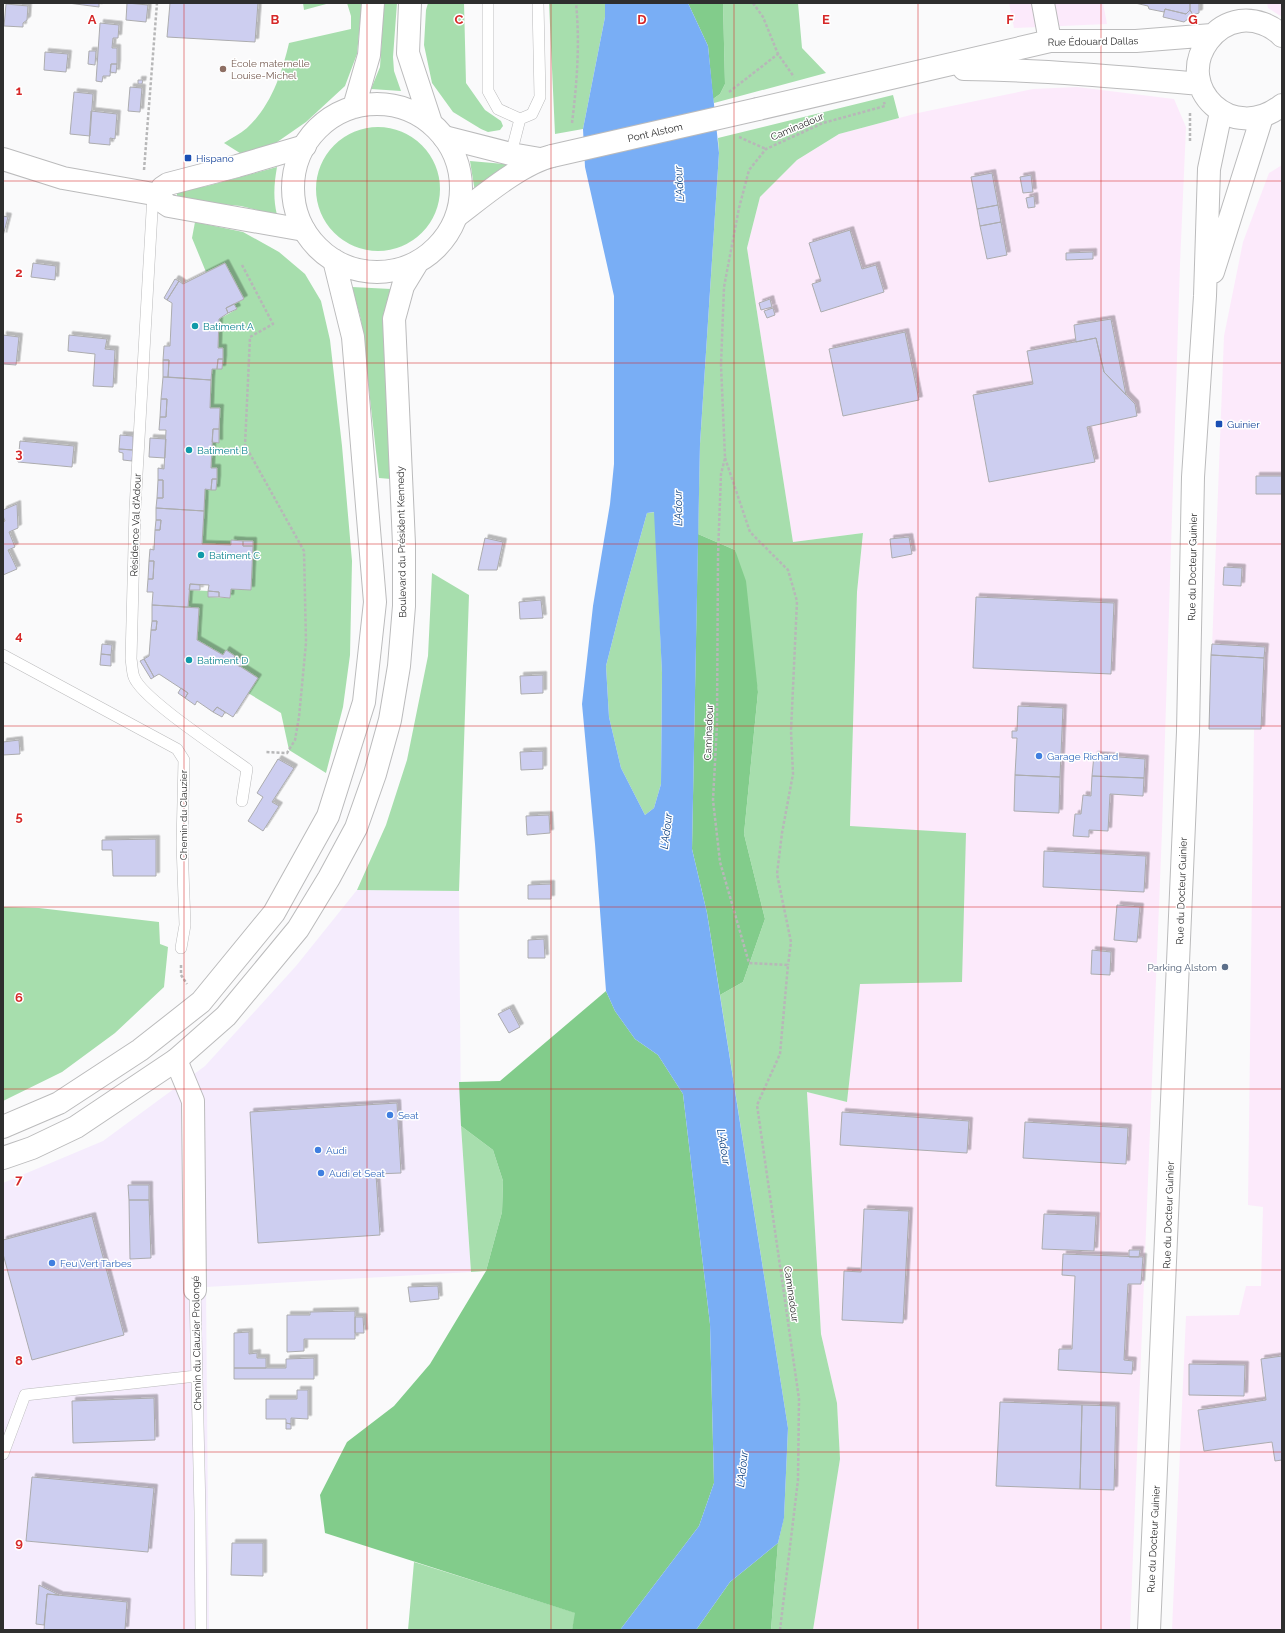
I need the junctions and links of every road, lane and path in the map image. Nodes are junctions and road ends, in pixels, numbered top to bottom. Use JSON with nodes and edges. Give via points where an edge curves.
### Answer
{"nodes":[{"id":1,"x":156,"y":3,"type":"edge"},
{"id":2,"x":373,"y":3,"type":"edge"},
{"id":3,"x":410,"y":3,"type":"edge"},
{"id":4,"x":488,"y":3,"type":"edge"},
{"id":5,"x":538,"y":3,"type":"edge"},
{"id":6,"x":576,"y":3,"type":"edge"},
{"id":7,"x":753,"y":3,"type":"edge"},
{"id":8,"x":1043,"y":3,"type":"edge"},
{"id":9,"x":1247,"y":12,"type":"edge"},
{"id":10,"x":1212,"y":35,"type":"junction"},
{"id":11,"x":1282,"y":36,"type":"edge"},
{"id":12,"x":1050,"y":41,"type":"junction"},
{"id":13,"x":778,"y":54,"type":"junction"},
{"id":14,"x":928,"y":69,"type":"junction"},
{"id":15,"x":1200,"y":84,"type":"junction"},
{"id":16,"x":724,"y":95,"type":"dead end"},
{"id":17,"x":883,"y":96,"type":"dead end"},
{"id":18,"x":798,"y":99,"type":"junction"},
{"id":19,"x":1282,"y":105,"type":"edge"},
{"id":20,"x":354,"y":108,"type":"junction"},
{"id":21,"x":758,"y":109,"type":"joint"},
{"id":22,"x":1221,"y":112,"type":"junction"},
{"id":23,"x":1262,"y":117,"type":"junction"},
{"id":24,"x":520,"y":119,"type":"junction"},
{"id":25,"x":572,"y":123,"type":"dead end"},
{"id":26,"x":438,"y":130,"type":"junction"},
{"id":27,"x":734,"y":135,"type":"dead end"},
{"id":28,"x":305,"y":146,"type":"junction"},
{"id":29,"x":766,"y":149,"type":"junction"},
{"id":30,"x":511,"y":154,"type":"junction"},
{"id":31,"x":546,"y":158,"type":"junction"},
{"id":32,"x":3,"y":159,"type":"edge"},
{"id":33,"x":151,"y":194,"type":"junction"},
{"id":34,"x":458,"y":215,"type":"junction"},
{"id":35,"x":304,"y":230,"type":"junction"},
{"id":36,"x":334,"y":260,"type":"junction"},
{"id":37,"x":417,"y":263,"type":"junction"},
{"id":38,"x":242,"y":265,"type":"dead end"},
{"id":39,"x":1205,"y":296,"type":"junction"},
{"id":40,"x":725,"y":458,"type":"junction"},
{"id":41,"x":3,"y":655,"type":"edge"},
{"id":42,"x":266,"y":752,"type":"dead end"},
{"id":43,"x":242,"y":801,"type":"dead end"},
{"id":44,"x":181,"y":948,"type":"joint"},
{"id":45,"x":788,"y":965,"type":"junction"},
{"id":46,"x":201,"y":1002,"type":"junction"},
{"id":47,"x":176,"y":1060,"type":"junction"},
{"id":48,"x":3,"y":1127,"type":"edge"},
{"id":49,"x":3,"y":1158,"type":"edge"},
{"id":50,"x":195,"y":1290,"type":"joint"},
{"id":51,"x":196,"y":1376,"type":"junction"},
{"id":52,"x":3,"y":1454,"type":"edge"},
{"id":53,"x":201,"y":1630,"type":"edge"},
{"id":54,"x":780,"y":1630,"type":"edge"},
{"id":55,"x":1149,"y":1630,"type":"edge"}],
"edges":[{"from":1,"to":33,"type":"path"},
{"from":2,"to":20,"type":"main road","via":[[369,55]]},
{"from":3,"to":26,"type":"main road","via":[[408,54]]},
{"from":4,"to":24,"type":"lane","via":[[488,91],[498,109]]},
{"from":5,"to":24,"type":"lane","via":[[540,97],[532,114]]},
{"from":6,"to":25,"type":"path","via":[[577,81]]},
{"from":7,"to":13,"type":"path","via":[[764,17]]},
{"from":8,"to":12,"type":"main road"},
{"from":9,"to":10,"type":"main road"},
{"from":9,"to":11,"type":"main road"},
{"from":10,"to":12,"type":"main road","name":"Rue Édouard Dallas","via":[[1136,41]]},
{"from":10,"to":15,"type":"main road","via":[[1199,58]]},
{"from":12,"to":14,"type":"main road","name":"Rue Édouard Dallas"},
{"from":13,"to":16,"type":"path"},
{"from":13,"to":18,"type":"path","via":[[792,73]]},
{"from":14,"to":15,"type":"main road","name":"Rue Édouard Dallas","via":[[1016,70]]},
{"from":14,"to":18,"type":"main road","name":"Rue Édouard Dallas"},
{"from":15,"to":22,"type":"main road","via":[[1209,101]]},
{"from":17,"to":29,"type":"path","name":"Caminadour","via":[[885,106],[823,123]]},
{"from":18,"to":21,"type":"main road","name":"Rue Édouard Dallas"},
{"from":19,"to":23,"type":"main road"},
{"from":20,"to":26,"type":"main road","via":[[381,104],[401,108]]},
{"from":20,"to":28,"type":"main road","via":[[334,116],[318,129]]},
{"from":21,"to":31,"type":"main road","name":"Pont Alstom","bridge":true},
{"from":22,"to":23,"type":"main road","via":[[1248,119]]},
{"from":22,"to":39,"type":"main road","via":[[1209,169]]},
{"from":23,"to":39,"type":"main road"},
{"from":24,"to":30,"type":"lane"},
{"from":26,"to":30,"type":"main road"},
{"from":26,"to":34,"type":"main road","via":[[458,161],[462,188]]},
{"from":27,"to":29,"type":"path"},
{"from":28,"to":33,"type":"main road","via":[[168,184]]},
{"from":28,"to":35,"type":"main road","via":[[296,166],[293,188],[296,210]]},
{"from":29,"to":40,"type":"path","name":"Caminadour","via":[[749,170],[724,286],[721,365]]},
{"from":30,"to":31,"type":"main road"},
{"from":31,"to":34,"type":"main road","via":[[495,186]]},
{"from":32,"to":33,"type":"main road","via":[[63,178]]},
{"from":33,"to":35,"type":"main road","via":[[169,206]]},
{"from":33,"to":43,"type":"lane","name":"Résidence Val d'Adour","via":[[135,508],[131,659],[134,677],[145,692],[247,769]]},
{"from":34,"to":37,"type":"main road","via":[[449,234],[435,251]]},
{"from":35,"to":36,"type":"main road","via":[[317,247]]},
{"from":36,"to":37,"type":"main road","via":[[361,271],[390,272]]},
{"from":36,"to":46,"type":"main road","via":[[353,337],[375,602],[364,702],[328,816],[274,913]]},
{"from":37,"to":47,"type":"main road","name":"Boulevard du Président Kennedy","via":[[403,286],[394,319],[404,544],[404,606],[399,666],[390,720],[375,774],[356,828],[298,929],[226,1016]]},
{"from":38,"to":42,"type":"path","via":[[273,324],[250,337],[245,445],[304,551],[306,643],[295,740],[287,753]]},
{"from":39,"to":55,"type":"main road","name":"Rue du Docteur Guinier","via":[[1193,477],[1188,732]]},
{"from":40,"to":45,"type":"path","name":"Caminadour","via":[[750,532],[788,570],[797,602],[791,731],[793,774],[777,874],[791,942]]},
{"from":40,"to":45,"type":"path","name":"Caminadour","via":[[721,474],[718,555],[718,725],[713,800],[720,862],[749,963]]},
{"from":41,"to":44,"type":"lane","name":"Chemin du Clauzier","via":[[177,749],[184,760],[184,926]]},
{"from":44,"to":46,"type":"path","via":[[181,975]]},
{"from":45,"to":54,"type":"path","name":"Caminadour","via":[[780,1054],[757,1105],[800,1399],[798,1480]]},
{"from":46,"to":48,"type":"main road","via":[[140,1050],[59,1103]]},
{"from":47,"to":49,"type":"main road","name":"Boulevard du Président Kennedy","via":[[76,1127],[32,1148]]},
{"from":47,"to":50,"type":"main road","name":"Chemin du Clauzier Prolongé","via":[[193,1101]]},
{"from":50,"to":51,"type":"lane","name":"Chemin du Clauzier Prolongé"},
{"from":51,"to":52,"type":"lane","via":[[25,1395]]},
{"from":51,"to":53,"type":"lane","name":"Chemin du Clauzier Prolongé"}]}
